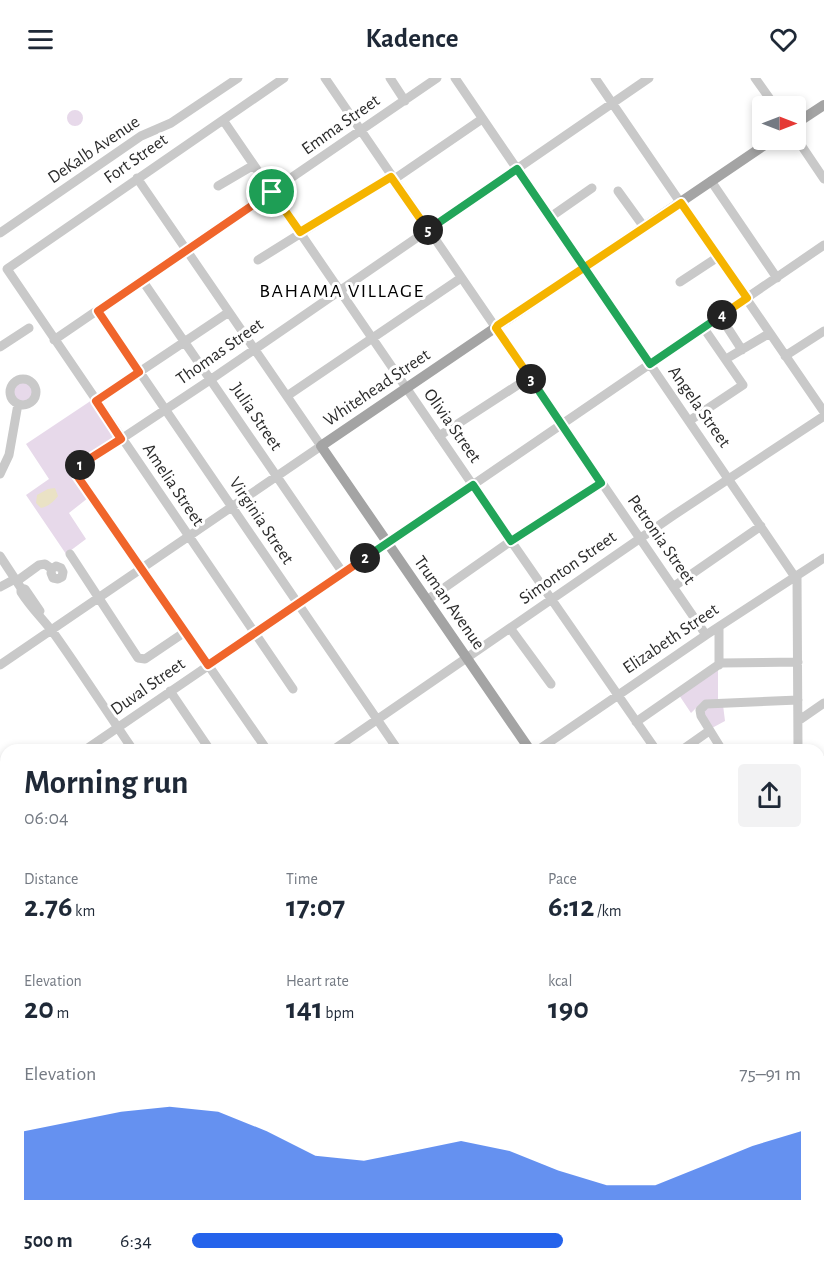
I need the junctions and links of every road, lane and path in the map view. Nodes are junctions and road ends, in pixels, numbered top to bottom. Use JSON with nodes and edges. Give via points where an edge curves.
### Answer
{"nodes":[{"id":1,"x":238,"y":78,"type":"edge"},
{"id":2,"x":284,"y":78,"type":"edge"},
{"id":3,"x":325,"y":78,"type":"edge"},
{"id":4,"x":390,"y":78,"type":"edge"},
{"id":5,"x":437,"y":78,"type":"edge"},
{"id":6,"x":454,"y":78,"type":"edge"},
{"id":7,"x":596,"y":78,"type":"edge"},
{"id":8,"x":649,"y":78,"type":"edge"},
{"id":9,"x":755,"y":78,"type":"edge"},
{"id":10,"x":768,"y":96,"type":"edge"},
{"id":11,"x":405,"y":100,"type":"junction"},
{"id":12,"x":611,"y":104,"type":"junction"},
{"id":13,"x":824,"y":105,"type":"edge"},
{"id":14,"x":806,"y":117,"type":"edge"},
{"id":15,"x":482,"y":119,"type":"junction"},
{"id":16,"x":223,"y":120,"type":"junction"},
{"id":17,"x":360,"y":131,"type":"junction"},
{"id":18,"x":757,"y":150,"type":"edge"},
{"id":19,"x":805,"y":150,"type":"edge"},
{"id":20,"x":254,"y":165,"type":"junction"},
{"id":21,"x":517,"y":169,"type":"junction"},
{"id":22,"x":137,"y":178,"type":"junction"},
{"id":23,"x":392,"y":178,"type":"junction"},
{"id":24,"x":824,"y":178,"type":"edge"},
{"id":25,"x":711,"y":181,"type":"junction"},
{"id":26,"x":218,"y":186,"type":"dead end"},
{"id":27,"x":592,"y":188,"type":"dead end"},
{"id":28,"x":618,"y":191,"type":"dead end"},
{"id":29,"x":272,"y":192,"type":"junction"},
{"id":30,"x":681,"y":203,"type":"junction"},
{"id":31,"x":549,"y":218,"type":"junction"},
{"id":32,"x":644,"y":227,"type":"junction"},
{"id":33,"x":428,"y":230,"type":"junction"},
{"id":34,"x":300,"y":232,"type":"junction"},
{"id":35,"x":0,"y":233,"type":"edge"},
{"id":36,"x":824,"y":245,"type":"edge"},
{"id":37,"x":187,"y":250,"type":"junction"},
{"id":38,"x":718,"y":257,"type":"junction"},
{"id":39,"x":258,"y":260,"type":"dead end"},
{"id":40,"x":583,"y":268,"type":"junction"},
{"id":41,"x":7,"y":269,"type":"joint"},
{"id":42,"x":461,"y":278,"type":"junction"},
{"id":43,"x":777,"y":278,"type":"junction"},
{"id":44,"x":142,"y":280,"type":"junction"},
{"id":45,"x":680,"y":282,"type":"dead end"},
{"id":46,"x":340,"y":291,"type":"junction"},
{"id":47,"x":747,"y":298,"type":"junction"},
{"id":48,"x":98,"y":311,"type":"junction"},
{"id":49,"x":229,"y":312,"type":"junction"},
{"id":50,"x":720,"y":316,"type":"junction"},
{"id":51,"x":703,"y":327,"type":"junction"},
{"id":52,"x":29,"y":328,"type":"dead end"},
{"id":53,"x":496,"y":328,"type":"junction"},
{"id":54,"x":824,"y":331,"type":"edge"},
{"id":55,"x":770,"y":333,"type":"junction"},
{"id":56,"x":374,"y":339,"type":"junction"},
{"id":57,"x":54,"y":340,"type":"junction"},
{"id":58,"x":184,"y":342,"type":"junction"},
{"id":59,"x":0,"y":348,"type":"edge"},
{"id":60,"x":255,"y":349,"type":"junction"},
{"id":61,"x":742,"y":350,"type":"junction"},
{"id":62,"x":785,"y":356,"type":"junction"},
{"id":63,"x":726,"y":359,"type":"junction"},
{"id":64,"x":650,"y":364,"type":"junction"},
{"id":65,"x":139,"y":372,"type":"junction"},
{"id":66,"x":530,"y":377,"type":"junction"},
{"id":67,"x":210,"y":380,"type":"junction"},
{"id":68,"x":406,"y":388,"type":"junction"},
{"id":69,"x":286,"y":396,"type":"junction"},
{"id":70,"x":96,"y":401,"type":"junction"},
{"id":71,"x":18,"y":404,"type":"dead end"},
{"id":72,"x":165,"y":410,"type":"junction"},
{"id":73,"x":824,"y":414,"type":"edge"},
{"id":74,"x":689,"y":421,"type":"junction"},
{"id":75,"x":561,"y":424,"type":"junction"},
{"id":76,"x":440,"y":436,"type":"junction"},
{"id":77,"x":121,"y":439,"type":"junction"},
{"id":78,"x":321,"y":446,"type":"junction"},
{"id":79,"x":0,"y":474,"type":"edge"},
{"id":80,"x":276,"y":476,"type":"junction"},
{"id":81,"x":729,"y":478,"type":"junction"},
{"id":82,"x":601,"y":483,"type":"junction"},
{"id":83,"x":473,"y":485,"type":"junction"},
{"id":84,"x":231,"y":506,"type":"junction"},
{"id":85,"x":761,"y":526,"type":"junction"},
{"id":86,"x":188,"y":537,"type":"junction"},
{"id":87,"x":640,"y":539,"type":"junction"},
{"id":88,"x":511,"y":541,"type":"junction"},
{"id":89,"x":388,"y":543,"type":"junction"},
{"id":90,"x":70,"y":554,"type":"dead end"},
{"id":91,"x":0,"y":556,"type":"edge"},
{"id":92,"x":824,"y":558,"type":"edge"},
{"id":93,"x":52,"y":568,"type":"dead end"},
{"id":94,"x":142,"y":568,"type":"junction"},
{"id":95,"x":343,"y":573,"type":"junction"},
{"id":96,"x":796,"y":576,"type":"junction"},
{"id":97,"x":18,"y":582,"type":"junction"},
{"id":98,"x":0,"y":587,"type":"edge"},
{"id":99,"x":674,"y":587,"type":"junction"},
{"id":100,"x":99,"y":597,"type":"junction"},
{"id":101,"x":553,"y":599,"type":"junction"},
{"id":102,"x":427,"y":600,"type":"junction"},
{"id":103,"x":298,"y":603,"type":"junction"},
{"id":104,"x":719,"y":627,"type":"junction"},
{"id":105,"x":510,"y":628,"type":"junction"},
{"id":106,"x":51,"y":630,"type":"junction"},
{"id":107,"x":185,"y":632,"type":"junction"},
{"id":108,"x":254,"y":634,"type":"junction"},
{"id":109,"x":706,"y":635,"type":"junction"},
{"id":110,"x":467,"y":658,"type":"junction"},
{"id":111,"x":798,"y":662,"type":"junction"},
{"id":112,"x":0,"y":665,"type":"edge"},
{"id":113,"x":208,"y":665,"type":"junction"},
{"id":114,"x":719,"y":665,"type":"junction"},
{"id":115,"x":551,"y":684,"type":"dead end"},
{"id":116,"x":293,"y":689,"type":"dead end"},
{"id":117,"x":170,"y":691,"type":"junction"},
{"id":118,"x":617,"y":696,"type":"junction"},
{"id":119,"x":798,"y":700,"type":"junction"},
{"id":120,"x":824,"y":703,"type":"edge"},
{"id":121,"x":378,"y":721,"type":"junction"},
{"id":122,"x":798,"y":721,"type":"junction"},
{"id":123,"x":636,"y":722,"type":"junction"},
{"id":124,"x":118,"y":728,"type":"junction"},
{"id":125,"x":709,"y":731,"type":"junction"},
{"id":126,"x":94,"y":744,"type":"edge"},
{"id":127,"x":129,"y":744,"type":"edge"},
{"id":128,"x":206,"y":744,"type":"edge"},
{"id":129,"x":263,"y":744,"type":"edge"},
{"id":130,"x":342,"y":744,"type":"edge"},
{"id":131,"x":394,"y":744,"type":"edge"},
{"id":132,"x":526,"y":744,"type":"edge"},
{"id":133,"x":547,"y":744,"type":"edge"},
{"id":134,"x":652,"y":744,"type":"edge"},
{"id":135,"x":691,"y":744,"type":"edge"},
{"id":136,"x":719,"y":744,"type":"edge"},
{"id":137,"x":798,"y":744,"type":"edge"}],
"edges":[{"from":1,"to":35,"type":"street","name":"DeKalb Avenue","via":[[171,123],[139,137]]},
{"from":2,"to":16,"type":"street","name":"Fort Street"},
{"from":3,"to":17,"type":"street","name":"Petronia Street"},
{"from":4,"to":11,"type":"street"},
{"from":5,"to":11,"type":"street","name":"Emma Street"},
{"from":6,"to":15,"type":"street","name":"Angela Street"},
{"from":7,"to":12,"type":"street"},
{"from":8,"to":12,"type":"street","name":"Thomas Street"},
{"from":9,"to":10,"type":"street"},
{"from":11,"to":17,"type":"street","name":"Emma Street"},
{"from":12,"to":21,"type":"street","name":"Thomas Street"},
{"from":12,"to":30,"type":"street"},
{"from":13,"to":14,"type":"main road"},
{"from":15,"to":21,"type":"street","name":"Angela Street"},
{"from":15,"to":23,"type":"street"},
{"from":16,"to":20,"type":"street","name":"Olivia Street"},
{"from":16,"to":22,"type":"street","name":"Fort Street"},
{"from":17,"to":23,"type":"street","name":"Petronia Street"},
{"from":17,"to":29,"type":"street","name":"Emma Street"},
{"from":18,"to":25,"type":"main road","name":"Whitehead Street"},
{"from":19,"to":24,"type":"street"},
{"from":20,"to":26,"type":"street"},
{"from":20,"to":29,"type":"street","name":"Olivia Street"},
{"from":21,"to":31,"type":"street","name":"Angela Street"},
{"from":21,"to":33,"type":"street","name":"Thomas Street"},
{"from":22,"to":37,"type":"street","name":"Truman Avenue"},
{"from":22,"to":41,"type":"street","name":"Fort Street"},
{"from":23,"to":33,"type":"street","name":"Petronia Street"},
{"from":23,"to":34,"type":"street"},
{"from":25,"to":30,"type":"main road","name":"Whitehead Street"},
{"from":25,"to":43,"type":"street"},
{"from":27,"to":31,"type":"street"},
{"from":28,"to":32,"type":"street"},
{"from":29,"to":34,"type":"street","name":"Olivia Street"},
{"from":29,"to":37,"type":"street","name":"Emma Street"},
{"from":30,"to":32,"type":"main road","name":"Whitehead Street"},
{"from":30,"to":38,"type":"street"},
{"from":31,"to":40,"type":"street","name":"Angela Street"},
{"from":32,"to":40,"type":"main road","name":"Whitehead Street"},
{"from":33,"to":42,"type":"street","name":"Petronia Street"},
{"from":33,"to":46,"type":"street","name":"Thomas Street"},
{"from":34,"to":39,"type":"street"},
{"from":34,"to":46,"type":"street","name":"Olivia Street"},
{"from":36,"to":43,"type":"street","name":"Duval Street"},
{"from":37,"to":44,"type":"street","name":"Emma Street"},
{"from":37,"to":49,"type":"street","name":"Truman Avenue"},
{"from":38,"to":45,"type":"street"},
{"from":38,"to":47,"type":"street"},
{"from":40,"to":53,"type":"main road","name":"Whitehead Street"},
{"from":40,"to":64,"type":"street","name":"Angela Street"},
{"from":41,"to":57,"type":"street","name":"Amelia Street"},
{"from":42,"to":53,"type":"street","name":"Petronia Street"},
{"from":42,"to":56,"type":"street"},
{"from":43,"to":47,"type":"street","name":"Duval Street"},
{"from":44,"to":48,"type":"street","name":"Emma Street"},
{"from":44,"to":58,"type":"street","name":"Julia Street"},
{"from":46,"to":56,"type":"street","name":"Olivia Street"},
{"from":46,"to":60,"type":"street","name":"Thomas Street"},
{"from":47,"to":50,"type":"street","name":"Duval Street"},
{"from":47,"to":55,"type":"street"},
{"from":48,"to":57,"type":"street","name":"Emma Street"},
{"from":48,"to":65,"type":"street","name":"Virginia Street"},
{"from":49,"to":58,"type":"street"},
{"from":49,"to":60,"type":"street","name":"Truman Avenue"},
{"from":50,"to":51,"type":"street","name":"Duval Street"},
{"from":50,"to":61,"type":"street"},
{"from":51,"to":63,"type":"street"},
{"from":51,"to":64,"type":"street","name":"Duval Street"},
{"from":52,"to":59,"type":"street"},
{"from":53,"to":66,"type":"street","name":"Petronia Street"},
{"from":53,"to":68,"type":"main road","name":"Whitehead Street"},
{"from":54,"to":62,"type":"street"},
{"from":55,"to":61,"type":"street"},
{"from":55,"to":62,"type":"street"},
{"from":56,"to":68,"type":"street","name":"Olivia Street"},
{"from":56,"to":69,"type":"street"},
{"from":57,"to":70,"type":"street","name":"Amelia Street"},
{"from":58,"to":65,"type":"street"},
{"from":58,"to":67,"type":"street","name":"Julia Street"},
{"from":60,"to":67,"type":"street","name":"Thomas Street"},
{"from":60,"to":69,"type":"street","name":"Truman Avenue"},
{"from":61,"to":63,"type":"street"},
{"from":62,"to":73,"type":"street"},
{"from":63,"to":74,"type":"street","via":[[743,385]]},
{"from":64,"to":74,"type":"street","name":"Angela Street"},
{"from":64,"to":75,"type":"street","name":"Duval Street"},
{"from":65,"to":70,"type":"street"},
{"from":65,"to":72,"type":"street","name":"Virginia Street"},
{"from":66,"to":75,"type":"street","name":"Petronia Street"},
{"from":66,"to":76,"type":"street"},
{"from":67,"to":72,"type":"street","name":"Thomas Street"},
{"from":67,"to":80,"type":"street","name":"Julia Street"},
{"from":68,"to":76,"type":"street","name":"Olivia Street"},
{"from":68,"to":78,"type":"main road","name":"Whitehead Street"},
{"from":69,"to":78,"type":"street","name":"Truman Avenue"},
{"from":70,"to":77,"type":"street","name":"Amelia Street"},
{"from":71,"to":79,"type":"street","via":[[9,455]]},
{"from":72,"to":77,"type":"street","name":"Thomas Street"},
{"from":72,"to":84,"type":"street","name":"Virginia Street"},
{"from":73,"to":81,"type":"street","name":"Simonton Street"},
{"from":74,"to":81,"type":"street","name":"Angela Street"},
{"from":75,"to":82,"type":"street","name":"Petronia Street"},
{"from":75,"to":83,"type":"street","name":"Duval Street"},
{"from":76,"to":83,"type":"street","name":"Olivia Street"},
{"from":77,"to":86,"type":"street","name":"Amelia Street"},
{"from":77,"to":94,"type":"street","name":"Thomas Street","via":[[76,469],[76,474]]},
{"from":78,"to":80,"type":"street","name":"Whitehead Street"},
{"from":78,"to":89,"type":"main road","name":"Truman Avenue"},
{"from":80,"to":84,"type":"street","name":"Whitehead Street"},
{"from":80,"to":95,"type":"street","name":"Julia Street"},
{"from":81,"to":85,"type":"street","name":"Angela Street"},
{"from":81,"to":87,"type":"street","name":"Simonton Street"},
{"from":82,"to":87,"type":"street","name":"Petronia Street"},
{"from":82,"to":88,"type":"street"},
{"from":83,"to":88,"type":"street","name":"Olivia Street"},
{"from":83,"to":89,"type":"street","name":"Duval Street"},
{"from":84,"to":86,"type":"street","name":"Whitehead Street"},
{"from":84,"to":103,"type":"street","name":"Virginia Street"},
{"from":85,"to":96,"type":"street","name":"Angela Street"},
{"from":85,"to":99,"type":"street"},
{"from":86,"to":94,"type":"street","name":"Whitehead Street"},
{"from":86,"to":108,"type":"street","name":"Amelia Street"},
{"from":87,"to":99,"type":"street","name":"Petronia Street"},
{"from":87,"to":101,"type":"street","name":"Simonton Street"},
{"from":88,"to":101,"type":"street","name":"Olivia Street"},
{"from":88,"to":102,"type":"street"},
{"from":89,"to":95,"type":"street","name":"Duval Street"},
{"from":89,"to":102,"type":"main road","name":"Truman Avenue"},
{"from":90,"to":100,"type":"street"},
{"from":91,"to":97,"type":"street"},
{"from":92,"to":96,"type":"street","name":"Elizabeth Street"},
{"from":93,"to":97,"type":"street","via":[[42,564]]},
{"from":94,"to":100,"type":"street","name":"Whitehead Street"},
{"from":94,"to":107,"type":"street"},
{"from":95,"to":103,"type":"street","name":"Duval Street"},
{"from":96,"to":104,"type":"street","name":"Elizabeth Street"},
{"from":96,"to":111,"type":"street"},
{"from":97,"to":98,"type":"street"},
{"from":97,"to":106,"type":"street","via":[[29,604]]},
{"from":99,"to":109,"type":"street","name":"Petronia Street"},
{"from":100,"to":106,"type":"street","name":"Whitehead Street"},
{"from":100,"to":107,"type":"street","via":[[138,658]]},
{"from":101,"to":105,"type":"street","name":"Simonton Street"},
{"from":101,"to":118,"type":"street","name":"Olivia Street"},
{"from":102,"to":110,"type":"main road","name":"Truman Avenue"},
{"from":103,"to":108,"type":"street","name":"Duval Street"},
{"from":103,"to":121,"type":"street","name":"Virginia Street"},
{"from":104,"to":109,"type":"street","name":"Elizabeth Street"},
{"from":104,"to":114,"type":"street"},
{"from":105,"to":110,"type":"street","name":"Simonton Street"},
{"from":105,"to":115,"type":"street"},
{"from":106,"to":112,"type":"street","name":"Whitehead Street"},
{"from":106,"to":124,"type":"street"},
{"from":107,"to":113,"type":"street"},
{"from":108,"to":113,"type":"street","name":"Duval Street"},
{"from":108,"to":116,"type":"street","name":"Amelia Street"},
{"from":109,"to":118,"type":"street","name":"Elizabeth Street"},
{"from":110,"to":121,"type":"street","name":"Simonton Street"},
{"from":110,"to":132,"type":"main road","name":"Truman Avenue"},
{"from":111,"to":114,"type":"street"},
{"from":111,"to":119,"type":"street"},
{"from":113,"to":117,"type":"street","name":"Duval Street"},
{"from":113,"to":129,"type":"street"},
{"from":114,"to":123,"type":"street"},
{"from":117,"to":124,"type":"street","name":"Duval Street"},
{"from":117,"to":128,"type":"street"},
{"from":118,"to":123,"type":"street","name":"Olivia Street"},
{"from":118,"to":133,"type":"street","name":"Elizabeth Street"},
{"from":119,"to":122,"type":"street"},
{"from":119,"to":125,"type":"street","via":[[706,704],[700,710]]},
{"from":120,"to":122,"type":"street"},
{"from":121,"to":130,"type":"street","name":"Simonton Street"},
{"from":121,"to":131,"type":"street","name":"Virginia Street"},
{"from":122,"to":137,"type":"street"},
{"from":123,"to":134,"type":"street","name":"Olivia Street"},
{"from":124,"to":126,"type":"street","name":"Duval Street"},
{"from":124,"to":127,"type":"street"},
{"from":125,"to":135,"type":"street"},
{"from":125,"to":136,"type":"street"}]}
